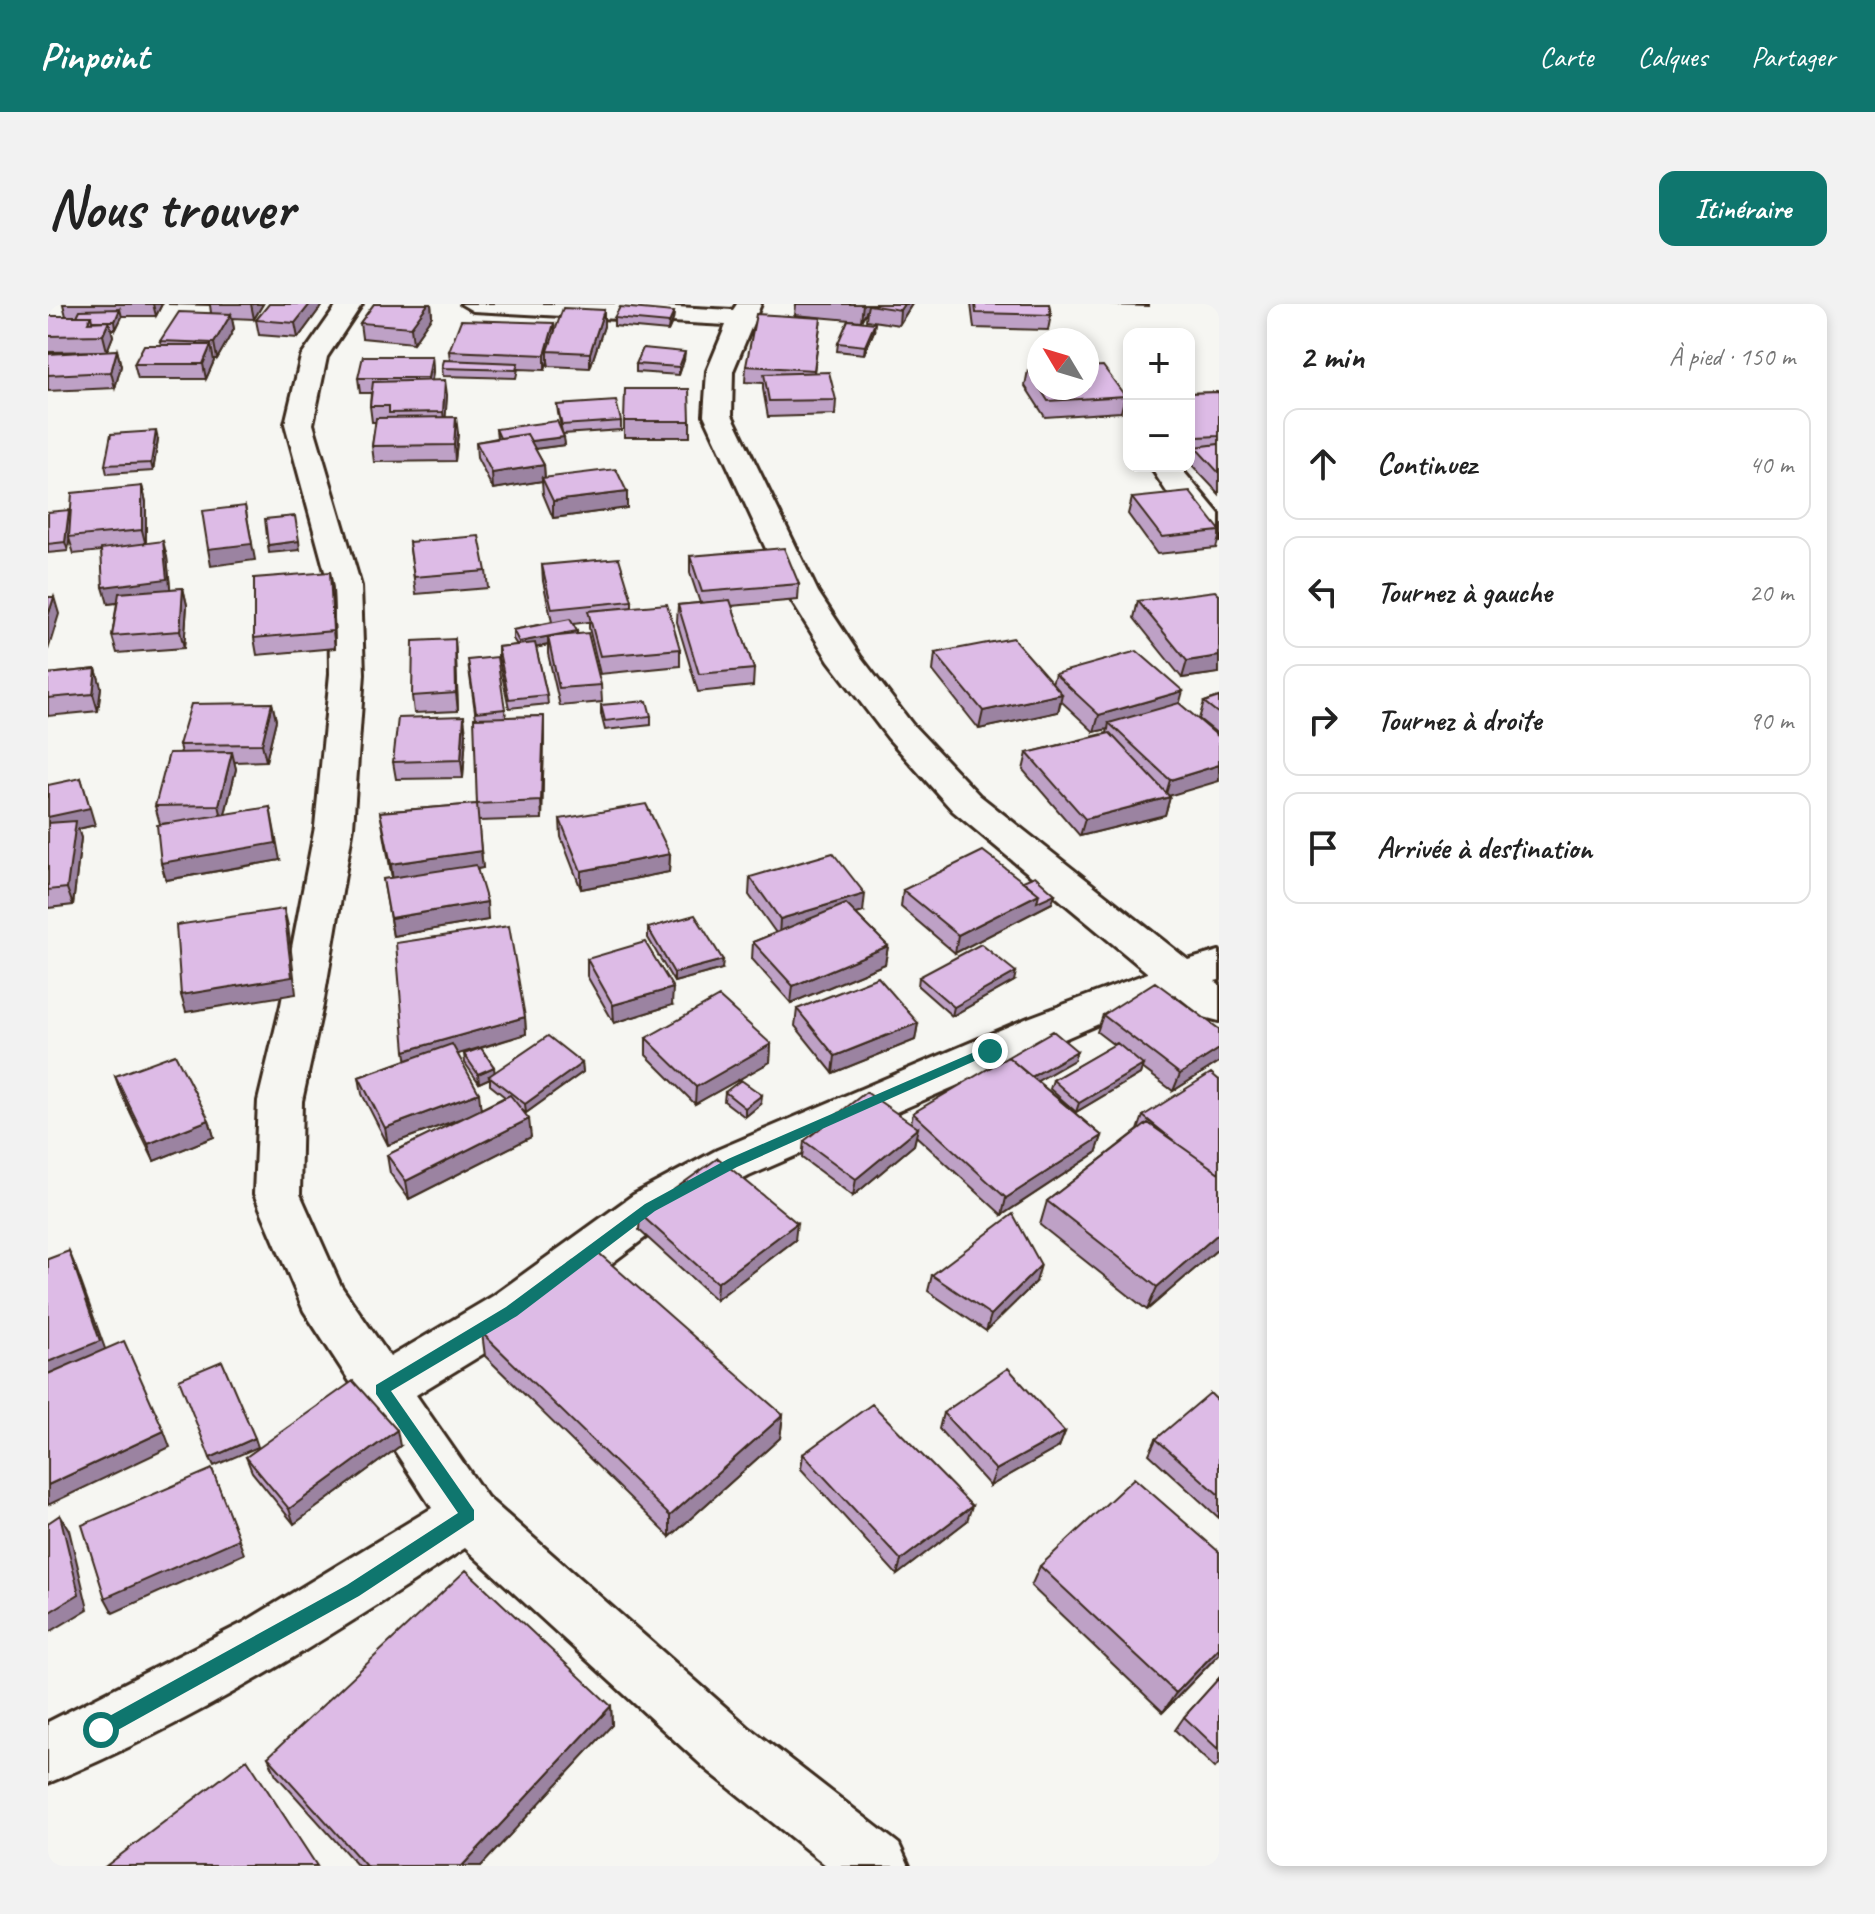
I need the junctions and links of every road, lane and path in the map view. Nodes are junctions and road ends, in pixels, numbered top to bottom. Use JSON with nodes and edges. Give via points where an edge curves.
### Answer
{"nodes":[{"id":1,"x":350,"y":304,"type":"edge"},
{"id":2,"x":473,"y":304,"type":"edge"},
{"id":3,"x":746,"y":311,"type":"edge"},
{"id":4,"x":1168,"y":472,"type":"edge"},
{"id":5,"x":1219,"y":531,"type":"edge"},
{"id":6,"x":1200,"y":970,"type":"edge"},
{"id":7,"x":1219,"y":1006,"type":"edge"},
{"id":8,"x":381,"y":1389,"type":"junction"},
{"id":9,"x":468,"y":1515,"type":"junction"},
{"id":10,"x":48,"y":1753,"type":"edge"},
{"id":11,"x":877,"y":1866,"type":"edge"}],
"edges":[{"from":1,"to":8,"type":"street","via":[[314,357],[299,424],[345,586],[347,674],[334,827],[280,1101],[277,1194],[321,1297]]},
{"from":2,"to":3,"type":"street"},
{"from":3,"to":6,"type":"street","via":[[720,367],[718,415],[802,592],[846,661],[966,803]]},
{"from":4,"to":5,"type":"street"},
{"from":6,"to":7,"type":"street"},
{"from":6,"to":8,"type":"street","via":[[957,1065],[733,1163],[650,1208],[511,1311]]},
{"from":8,"to":9,"type":"street"},
{"from":9,"to":10,"type":"street","via":[[353,1590],[194,1681]]},
{"from":9,"to":11,"type":"street","via":[[727,1748]]}]}
